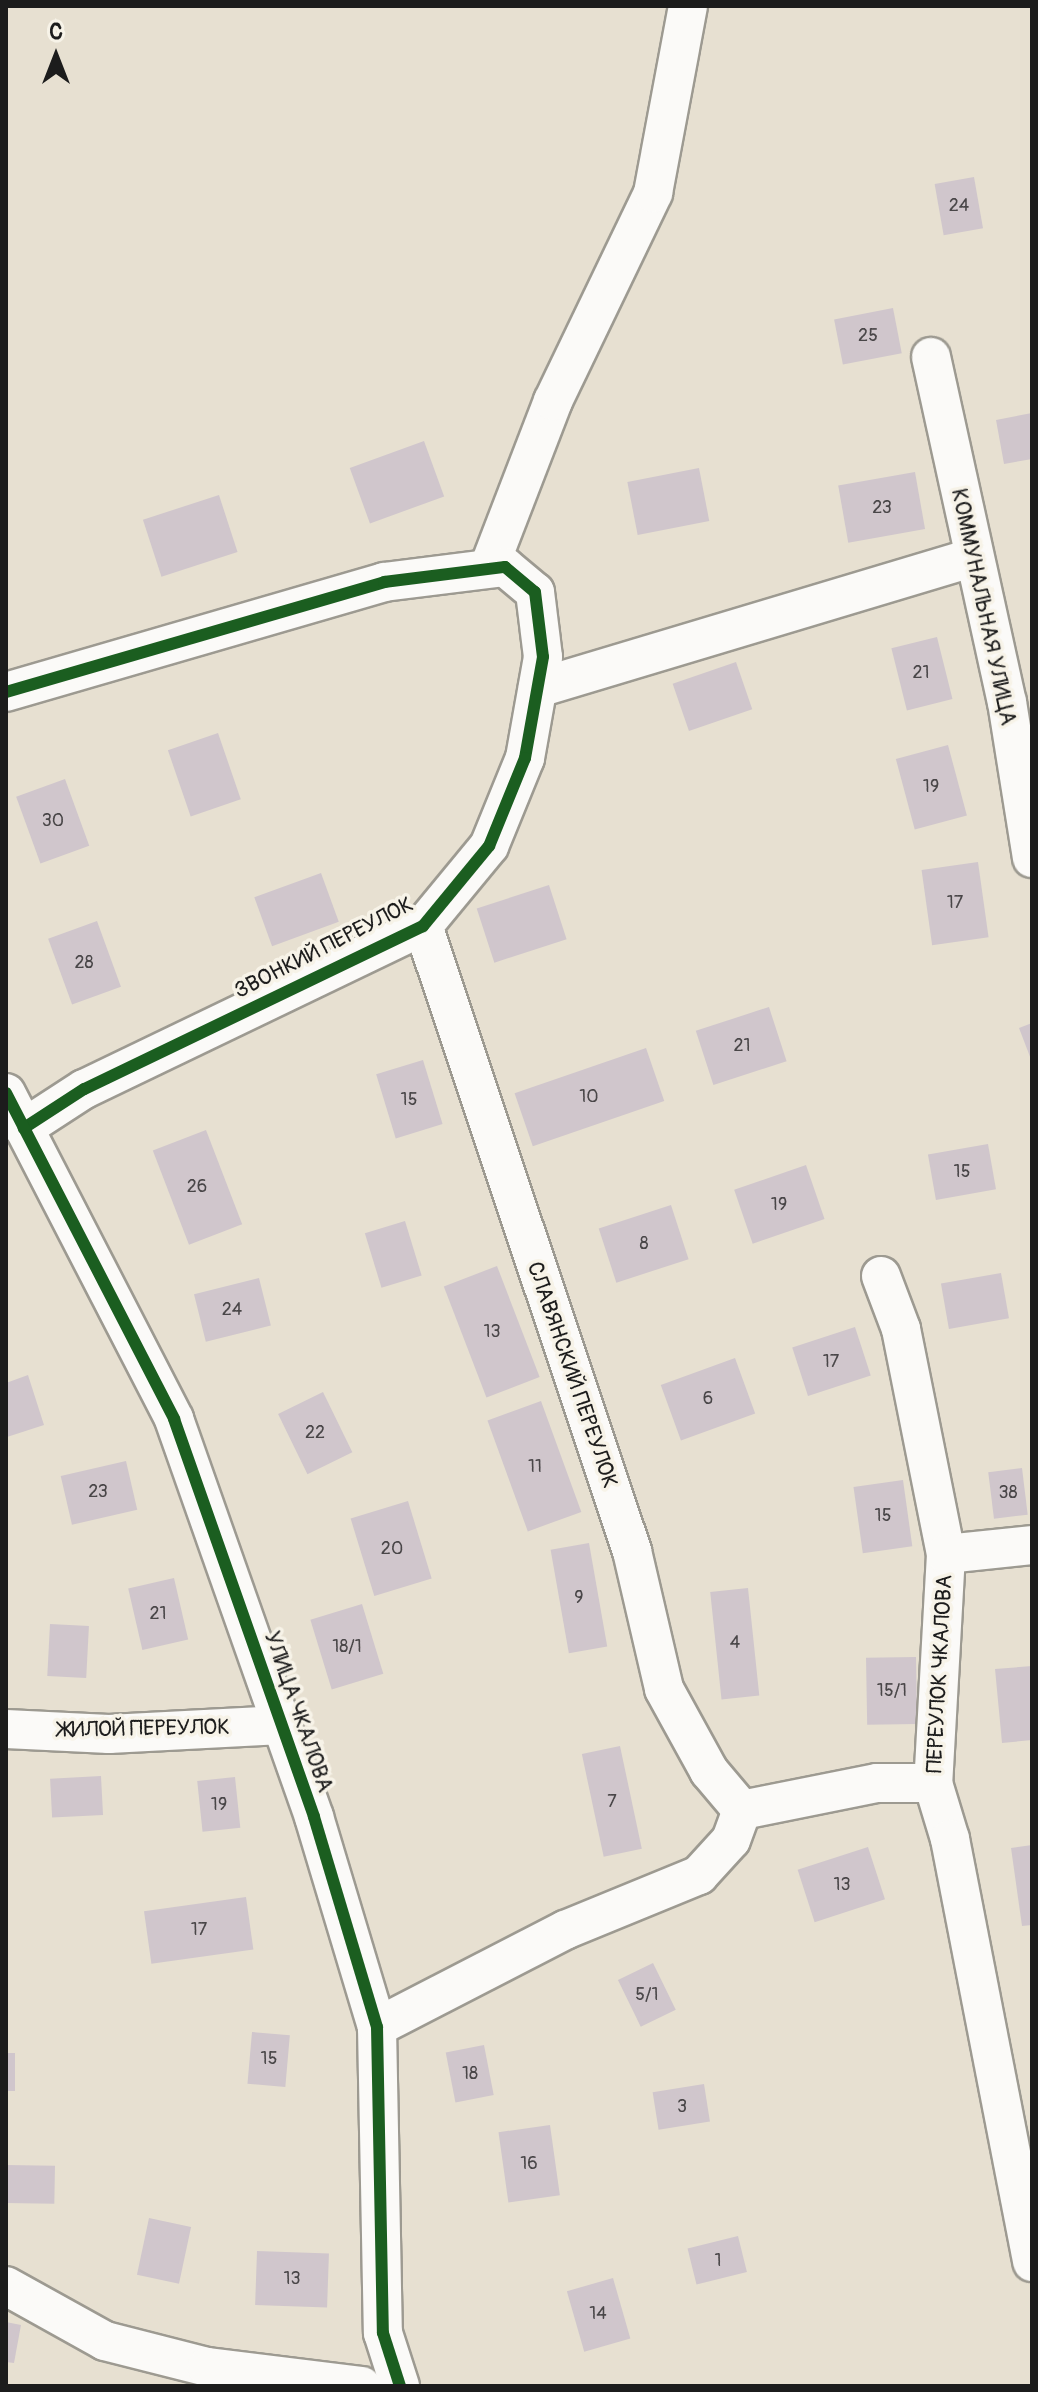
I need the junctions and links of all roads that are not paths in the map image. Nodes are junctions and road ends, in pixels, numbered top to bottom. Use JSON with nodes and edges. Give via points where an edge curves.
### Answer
{"nodes":[{"id":1,"x":688,"y":6,"type":"edge"},
{"id":2,"x":931,"y":357,"type":"dead end"},
{"id":3,"x":971,"y":558,"type":"junction"},
{"id":4,"x":489,"y":567,"type":"junction"},
{"id":5,"x":538,"y":688,"type":"junction"},
{"id":6,"x":6,"y":692,"type":"edge"},
{"id":7,"x":1032,"y":858,"type":"edge"},
{"id":8,"x":423,"y":926,"type":"junction"},
{"id":9,"x":6,"y":1093,"type":"edge"},
{"id":10,"x":24,"y":1128,"type":"junction"},
{"id":11,"x":881,"y":1276,"type":"dead end"},
{"id":12,"x":1032,"y":1545,"type":"edge"},
{"id":13,"x":946,"y":1554,"type":"junction"},
{"id":14,"x":282,"y":1725,"type":"junction"},
{"id":15,"x":6,"y":1729,"type":"edge"},
{"id":16,"x":933,"y":1783,"type":"junction"},
{"id":17,"x":742,"y":1810,"type":"junction"},
{"id":18,"x":377,"y":2027,"type":"junction"},
{"id":19,"x":1032,"y":2262,"type":"edge"},
{"id":20,"x":6,"y":2286,"type":"edge"},
{"id":21,"x":362,"y":2386,"type":"edge"},
{"id":22,"x":400,"y":2386,"type":"edge"}],
"edges":[{"from":1,"to":4,"type":"street","via":[[653,193],[553,401]]},
{"from":2,"to":3,"type":"street","name":"КОММУНАЛЬНАЯ УЛИЦА"},
{"from":3,"to":5,"type":"street"},
{"from":3,"to":7,"type":"street","name":"КОММУНАЛЬНАЯ УЛИЦА","via":[[1007,702]]},
{"from":4,"to":5,"type":"street","name":"ЗВОНКИЙ ПЕРЕУЛОК","via":[[505,567],[535,592],[543,657]]},
{"from":4,"to":6,"type":"street","via":[[384,582]]},
{"from":5,"to":8,"type":"street","name":"ЗВОНКИЙ ПЕРЕУЛОК","via":[[525,758],[489,846]]},
{"from":8,"to":10,"type":"street","name":"ЗВОНКИЙ ПЕРЕУЛОК","via":[[84,1089]]},
{"from":8,"to":17,"type":"street","name":"СЛАВЯНСКИЙ ПЕРЕУЛОК","via":[[632,1551],[664,1689],[709,1771]]},
{"from":9,"to":10,"type":"street","name":"УЛИЦА ЧКАЛОВА"},
{"from":10,"to":14,"type":"street","name":"УЛИЦА ЧКАЛОВА","via":[[174,1419]]},
{"from":11,"to":13,"type":"street","name":"ПЕРЕУЛОК ЧКАЛОВА","via":[[901,1329]]},
{"from":12,"to":13,"type":"street"},
{"from":13,"to":16,"type":"street","name":"ПЕРЕУЛОК ЧКАЛОВА"},
{"from":14,"to":15,"type":"street","name":"ЖИЛОЙ ПЕРЕУЛОК","via":[[109,1734]]},
{"from":14,"to":18,"type":"street","name":"УЛИЦА ЧКАЛОВА"},
{"from":16,"to":17,"type":"street","via":[[877,1783]]},
{"from":16,"to":19,"type":"street","name":"ПЕРЕУЛОК ЧКАЛОВА","via":[[950,1839]]},
{"from":17,"to":18,"type":"street","via":[[731,1840],[699,1875],[565,1930]]},
{"from":18,"to":22,"type":"street","name":"УЛИЦА ЧКАЛОВА","via":[[383,2333]]},
{"from":20,"to":21,"type":"street","via":[[105,2341],[207,2367]]}]}
